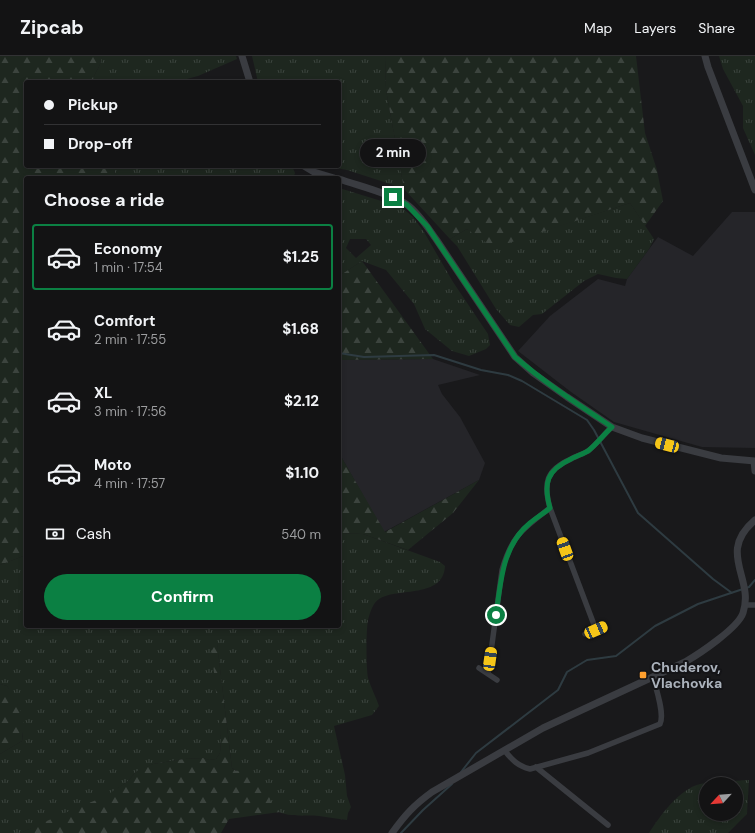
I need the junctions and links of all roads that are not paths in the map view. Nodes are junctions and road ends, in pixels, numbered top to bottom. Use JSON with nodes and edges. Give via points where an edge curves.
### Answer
{"nodes":[{"id":1,"x":242,"y":56,"type":"edge"},
{"id":2,"x":705,"y":56,"type":"edge"},
{"id":3,"x":249,"y":80,"type":"edge"},
{"id":4,"x":307,"y":168,"type":"edge"},
{"id":5,"x":327,"y":176,"type":"edge"},
{"id":6,"x":341,"y":180,"type":"edge"},
{"id":7,"x":755,"y":190,"type":"edge"},
{"id":8,"x":612,"y":427,"type":"junction"},
{"id":9,"x":755,"y":461,"type":"edge"},
{"id":10,"x":755,"y":471,"type":"edge"},
{"id":11,"x":550,"y":508,"type":"junction"},
{"id":12,"x":755,"y":520,"type":"edge"},
{"id":13,"x":745,"y":605,"type":"junction"},
{"id":14,"x":755,"y":605,"type":"edge"},
{"id":15,"x":604,"y":626,"type":"dead end"},
{"id":16,"x":596,"y":630,"type":"junction"},
{"id":17,"x":584,"y":634,"type":"dead end"},
{"id":18,"x":479,"y":668,"type":"dead end"},
{"id":19,"x":488,"y":674,"type":"junction"},
{"id":20,"x":653,"y":677,"type":"junction"},
{"id":21,"x":497,"y":680,"type":"dead end"},
{"id":22,"x":505,"y":751,"type":"junction"},
{"id":23,"x":536,"y":767,"type":"junction"},
{"id":24,"x":608,"y":825,"type":"dead end"},
{"id":25,"x":392,"y":833,"type":"edge"}],
"edges":[{"from":1,"to":3,"type":"street"},
{"from":2,"to":7,"type":"street"},
{"from":4,"to":5,"type":"street"},
{"from":6,"to":8,"type":"street","via":[[393,197],[407,205],[427,226],[515,357],[567,398]]},
{"from":8,"to":9,"type":"street","via":[[642,438],[721,458]]},
{"from":8,"to":11,"type":"street","via":[[587,451],[552,471],[546,487]]},
{"from":9,"to":10,"type":"street"},
{"from":11,"to":16,"type":"street"},
{"from":11,"to":19,"type":"street","via":[[521,532],[512,542],[506,556]]},
{"from":12,"to":13,"type":"street","via":[[741,535],[736,555]]},
{"from":13,"to":14,"type":"street"},
{"from":13,"to":20,"type":"street","via":[[735,626],[685,662]]},
{"from":15,"to":16,"type":"street"},
{"from":16,"to":17,"type":"street"},
{"from":18,"to":19,"type":"street"},
{"from":19,"to":21,"type":"street"},
{"from":20,"to":22,"type":"street","via":[[543,728]]},
{"from":20,"to":23,"type":"street","via":[[662,714],[660,724],[588,753]]},
{"from":22,"to":23,"type":"street","via":[[523,767]]},
{"from":22,"to":25,"type":"street","via":[[432,792],[403,817]]},
{"from":23,"to":24,"type":"street"}]}
